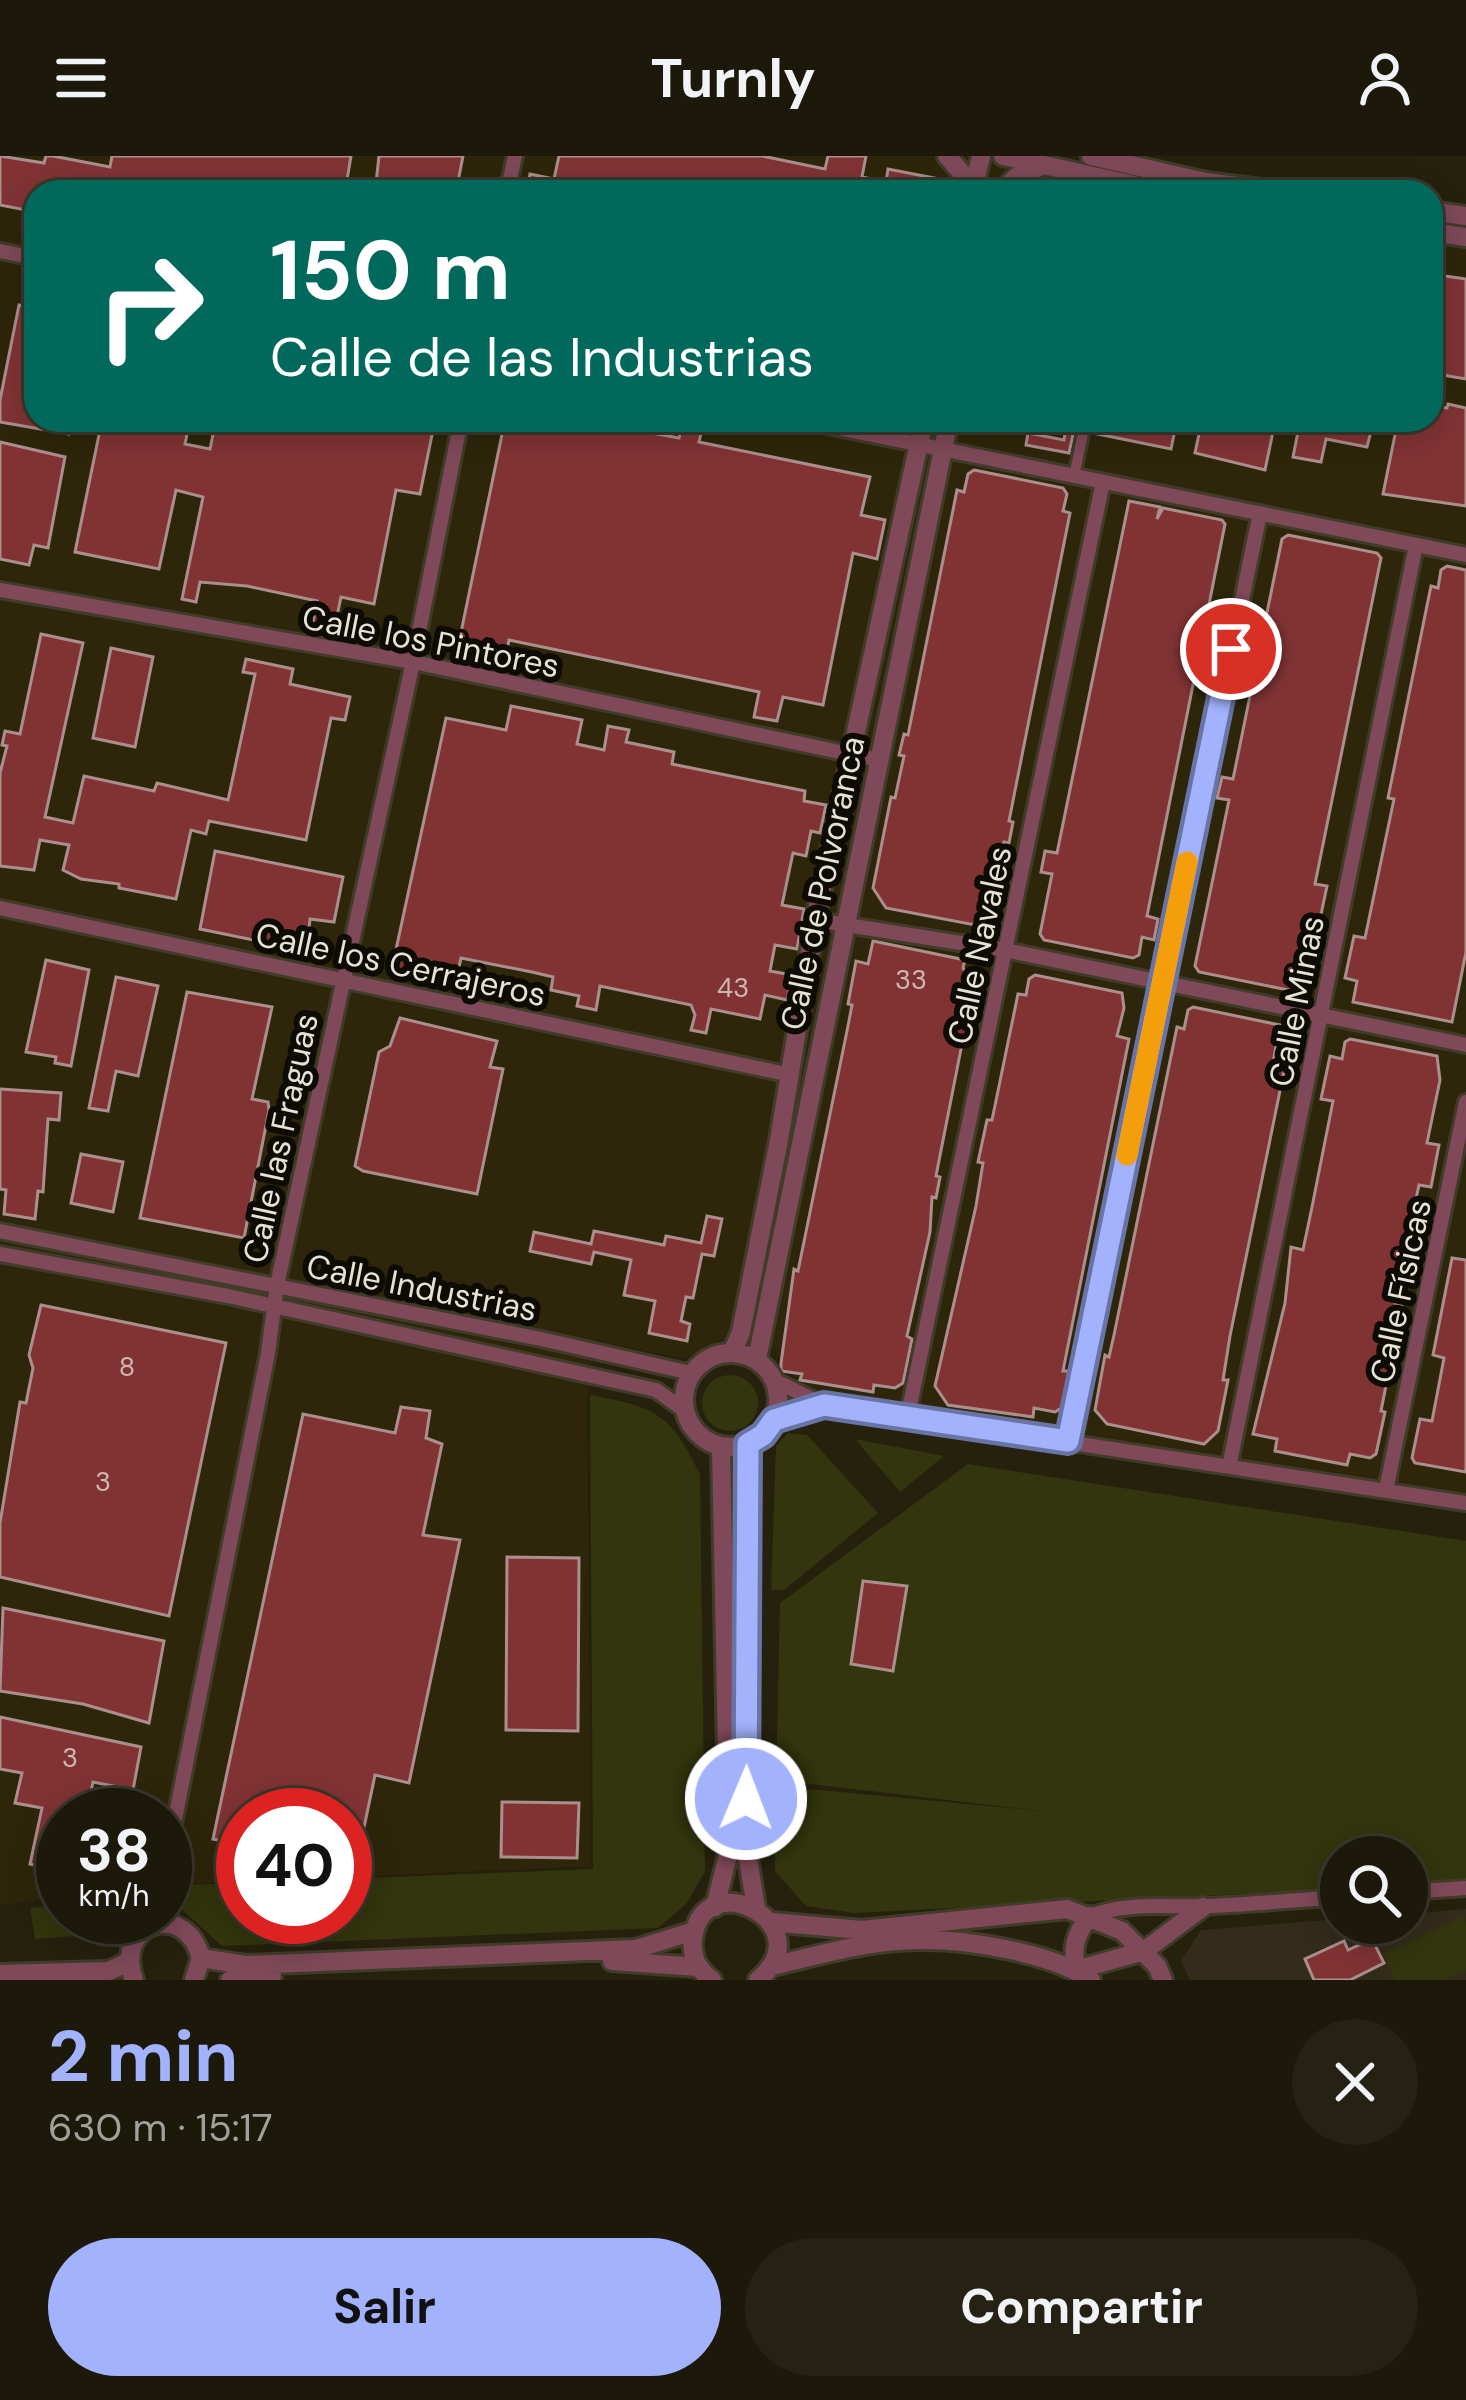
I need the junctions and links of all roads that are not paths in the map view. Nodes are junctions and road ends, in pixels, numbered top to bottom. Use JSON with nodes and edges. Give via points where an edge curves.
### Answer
{"nodes":[{"id":1,"x":947,"y":156,"type":"edge"},
{"id":2,"x":982,"y":156,"type":"edge"},
{"id":3,"x":1001,"y":156,"type":"edge"},
{"id":4,"x":1091,"y":156,"type":"edge"},
{"id":5,"x":1043,"y":165,"type":"junction"},
{"id":6,"x":973,"y":180,"type":"edge"},
{"id":7,"x":1008,"y":180,"type":"edge"},
{"id":8,"x":1100,"y":180,"type":"edge"},
{"id":9,"x":1197,"y":180,"type":"edge"},
{"id":10,"x":459,"y":432,"type":"edge"},
{"id":11,"x":858,"y":432,"type":"edge"},
{"id":12,"x":922,"y":432,"type":"edge"},
{"id":13,"x":947,"y":432,"type":"edge"},
{"id":14,"x":1083,"y":432,"type":"edge"},
{"id":15,"x":919,"y":444,"type":"junction"},
{"id":16,"x":944,"y":449,"type":"junction"},
{"id":17,"x":1074,"y":476,"type":"junction"},
{"id":18,"x":1103,"y":482,"type":"junction"},
{"id":19,"x":1260,"y":513,"type":"junction"},
{"id":20,"x":1416,"y":545,"type":"junction"},
{"id":21,"x":1466,"y":555,"type":"edge"},
{"id":22,"x":0,"y":590,"type":"edge"},
{"id":23,"x":413,"y":662,"type":"junction"},
{"id":24,"x":850,"y":754,"type":"junction"},
{"id":25,"x":878,"y":760,"type":"junction"},
{"id":26,"x":0,"y":908,"type":"edge"},
{"id":27,"x":815,"y":920,"type":"junction"},
{"id":28,"x":845,"y":923,"type":"junction"},
{"id":29,"x":1005,"y":950,"type":"junction"},
{"id":30,"x":341,"y":979,"type":"junction"},
{"id":31,"x":1163,"y":984,"type":"junction"},
{"id":32,"x":1322,"y":1017,"type":"junction"},
{"id":33,"x":1466,"y":1045,"type":"edge"},
{"id":34,"x":791,"y":1075,"type":"junction"},
{"id":35,"x":1466,"y":1102,"type":"edge"},
{"id":36,"x":0,"y":1231,"type":"edge"},
{"id":37,"x":0,"y":1254,"type":"edge"},
{"id":38,"x":277,"y":1285,"type":"junction"},
{"id":39,"x":273,"y":1306,"type":"junction"},
{"id":40,"x":732,"y":1353,"type":"junction"},
{"id":41,"x":757,"y":1359,"type":"junction"},
{"id":42,"x":691,"y":1372,"type":"junction"},
{"id":43,"x":774,"y":1380,"type":"junction"},
{"id":44,"x":824,"y":1405,"type":"junction"},
{"id":45,"x":684,"y":1410,"type":"junction"},
{"id":46,"x":907,"y":1419,"type":"junction"},
{"id":47,"x":774,"y":1420,"type":"junction"},
{"id":48,"x":1068,"y":1441,"type":"junction"},
{"id":49,"x":748,"y":1444,"type":"junction"},
{"id":50,"x":721,"y":1446,"type":"junction"},
{"id":51,"x":1229,"y":1467,"type":"junction"},
{"id":52,"x":1386,"y":1490,"type":"junction"},
{"id":53,"x":1466,"y":1503,"type":"edge"},
{"id":54,"x":181,"y":1788,"type":"edge"},
{"id":55,"x":1466,"y":1888,"type":"edge"},
{"id":56,"x":1428,"y":1891,"type":"edge"},
{"id":57,"x":1320,"y":1898,"type":"edge"},
{"id":58,"x":1203,"y":1906,"type":"junction"},
{"id":59,"x":715,"y":1907,"type":"junction"},
{"id":60,"x":764,"y":1915,"type":"junction"},
{"id":61,"x":1090,"y":1916,"type":"junction"},
{"id":62,"x":694,"y":1931,"type":"junction"},
{"id":63,"x":192,"y":1937,"type":"edge"},
{"id":64,"x":135,"y":1944,"type":"edge"},
{"id":65,"x":201,"y":1958,"type":"junction"},
{"id":66,"x":1156,"y":1959,"type":"edge"},
{"id":67,"x":0,"y":1974,"type":"edge"},
{"id":68,"x":705,"y":1975,"type":"edge"},
{"id":69,"x":766,"y":1975,"type":"edge"},
{"id":70,"x":1083,"y":1975,"type":"edge"},
{"id":71,"x":132,"y":1976,"type":"edge"},
{"id":72,"x":194,"y":1980,"type":"edge"},
{"id":73,"x":230,"y":1980,"type":"edge"}],
"edges":[{"from":1,"to":6,"type":"street"},
{"from":2,"to":3,"type":"street"},
{"from":3,"to":5,"type":"street"},
{"from":4,"to":9,"type":"street"},
{"from":5,"to":7,"type":"street"},
{"from":5,"to":8,"type":"street"},
{"from":10,"to":23,"type":"street","name":"Calle las Fraguas"},
{"from":11,"to":15,"type":"street"},
{"from":12,"to":15,"type":"street","name":"Calle de Polvoranca"},
{"from":13,"to":16,"type":"street","name":"Calle de Polvoranca"},
{"from":14,"to":17,"type":"street"},
{"from":15,"to":16,"type":"street"},
{"from":15,"to":24,"type":"street","name":"Calle de Polvoranca"},
{"from":16,"to":17,"type":"street"},
{"from":16,"to":25,"type":"street","name":"Calle de Polvoranca"},
{"from":17,"to":18,"type":"street"},
{"from":18,"to":19,"type":"street"},
{"from":18,"to":29,"type":"street","name":"Calle Navales"},
{"from":19,"to":20,"type":"street"},
{"from":19,"to":31,"type":"street"},
{"from":20,"to":21,"type":"street"},
{"from":20,"to":32,"type":"street","name":"Calle Minas"},
{"from":22,"to":23,"type":"street","name":"Calle los Pintores"},
{"from":23,"to":24,"type":"street","name":"Calle los Pintores"},
{"from":23,"to":30,"type":"street","name":"Calle las Fraguas"},
{"from":24,"to":25,"type":"street","name":"Calle los Pintores"},
{"from":24,"to":27,"type":"street","name":"Calle de Polvoranca"},
{"from":25,"to":28,"type":"street","name":"Calle de Polvoranca"},
{"from":26,"to":30,"type":"street","name":"Calle los Cerrajeros"},
{"from":27,"to":28,"type":"street"},
{"from":27,"to":34,"type":"street","name":"Calle de Polvoranca"},
{"from":28,"to":29,"type":"street"},
{"from":28,"to":41,"type":"street","name":"Calle de Polvoranca"},
{"from":29,"to":31,"type":"street"},
{"from":29,"to":46,"type":"street","name":"Calle Navales"},
{"from":30,"to":34,"type":"street","name":"Calle los Cerrajeros"},
{"from":30,"to":38,"type":"street","name":"Calle las Fraguas"},
{"from":31,"to":32,"type":"street"},
{"from":31,"to":48,"type":"street"},
{"from":32,"to":33,"type":"street"},
{"from":32,"to":51,"type":"street","name":"Calle Minas"},
{"from":34,"to":40,"type":"street","name":"Calle de Polvoranca"},
{"from":35,"to":52,"type":"street","name":"Calle Físicas"},
{"from":36,"to":38,"type":"street","name":"Calle Industrias"},
{"from":37,"to":39,"type":"street","name":"Calle Industrias"},
{"from":38,"to":39,"type":"street","name":"Calle las Fraguas"},
{"from":38,"to":42,"type":"street","name":"Calle Industrias"},
{"from":39,"to":45,"type":"street","name":"Calle Industrias","via":[[656,1390]]},
{"from":39,"to":54,"type":"street","name":"Calle las Fraguas"},
{"from":40,"to":41,"type":"street"},
{"from":40,"to":42,"type":"street"},
{"from":41,"to":43,"type":"street"},
{"from":42,"to":45,"type":"street"},
{"from":43,"to":44,"type":"street"},
{"from":43,"to":47,"type":"street"},
{"from":44,"to":46,"type":"street"},
{"from":44,"to":47,"type":"street"},
{"from":45,"to":50,"type":"street","via":[[696,1431]]},
{"from":46,"to":48,"type":"street"},
{"from":47,"to":49,"type":"street"},
{"from":48,"to":51,"type":"street"},
{"from":49,"to":50,"type":"street"},
{"from":49,"to":60,"type":"street","via":[[746,1846]]},
{"from":50,"to":59,"type":"street","via":[[729,1851]]},
{"from":51,"to":52,"type":"street"},
{"from":52,"to":53,"type":"street"},
{"from":55,"to":56,"type":"street"},
{"from":57,"to":58,"type":"street"},
{"from":58,"to":61,"type":"street","via":[[1168,1903]]},
{"from":58,"to":66,"type":"street"},
{"from":59,"to":60,"type":"street","via":[[735,1902]]},
{"from":59,"to":62,"type":"street"},
{"from":60,"to":61,"type":"street","via":[[862,1930],[1067,1910]]},
{"from":60,"to":69,"type":"street","via":[[778,1946]]},
{"from":61,"to":66,"type":"street"},
{"from":61,"to":70,"type":"street","via":[[1072,1950]]},
{"from":62,"to":65,"type":"street","via":[[636,1949],[246,1964]]},
{"from":62,"to":68,"type":"street","via":[[693,1953]]},
{"from":63,"to":65,"type":"street"},
{"from":64,"to":71,"type":"street"},
{"from":65,"to":72,"type":"street"},
{"from":66,"to":70,"type":"street"},
{"from":67,"to":71,"type":"street"},
{"from":68,"to":73,"type":"street","via":[[623,1961]]},
{"from":69,"to":70,"type":"street","via":[[817,1954],[919,1940],[1032,1954]]}]}
